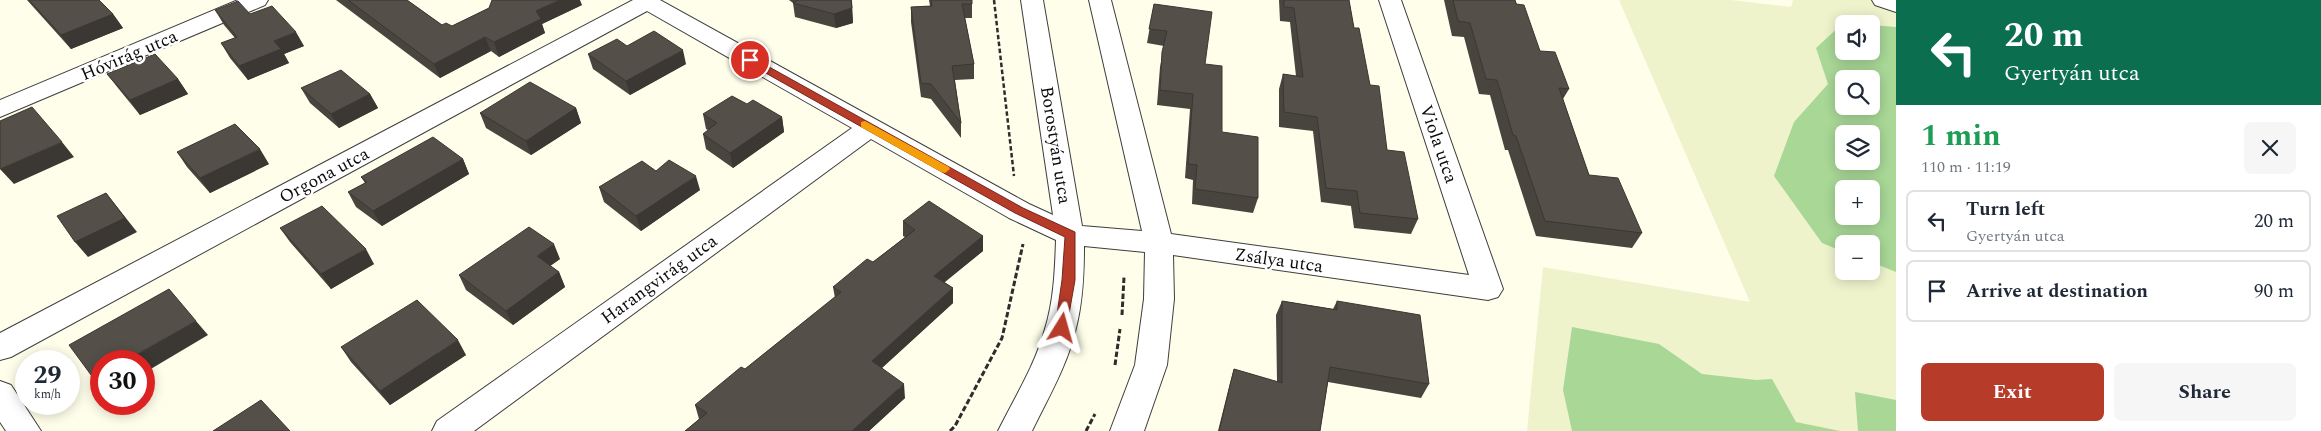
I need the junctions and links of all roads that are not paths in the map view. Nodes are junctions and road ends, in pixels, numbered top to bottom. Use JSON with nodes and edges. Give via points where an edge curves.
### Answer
{"nodes":[{"id":1,"x":257,"y":0,"type":"edge"},
{"id":2,"x":1032,"y":0,"type":"edge"},
{"id":3,"x":1100,"y":0,"type":"edge"},
{"id":4,"x":1390,"y":0,"type":"edge"},
{"id":5,"x":1883,"y":0,"type":"edge"},
{"id":6,"x":646,"y":1,"type":"edge"},
{"id":7,"x":1896,"y":5,"type":"edge"},
{"id":8,"x":0,"y":109,"type":"edge"},
{"id":9,"x":870,"y":127,"type":"junction"},
{"id":10,"x":1070,"y":235,"type":"junction"},
{"id":11,"x":1159,"y":243,"type":"junction"},
{"id":12,"x":1488,"y":289,"type":"joint"},
{"id":13,"x":0,"y":348,"type":"edge"},
{"id":14,"x":0,"y":394,"type":"edge"},
{"id":15,"x":24,"y":431,"type":"edge"},
{"id":16,"x":449,"y":431,"type":"edge"},
{"id":17,"x":1015,"y":431,"type":"edge"},
{"id":18,"x":1127,"y":431,"type":"edge"}],
"edges":[{"from":1,"to":8,"type":"street","name":"Hóvirág utca"},
{"from":2,"to":10,"type":"street","name":"Borostyán utca"},
{"from":3,"to":11,"type":"street"},
{"from":4,"to":12,"type":"street","name":"Viola utca"},
{"from":5,"to":7,"type":"street"},
{"from":6,"to":9,"type":"street"},
{"from":6,"to":13,"type":"street","name":"Orgona utca"},
{"from":9,"to":10,"type":"street"},
{"from":9,"to":16,"type":"street","name":"Harangvirág utca"},
{"from":10,"to":11,"type":"street","name":"Zsálya utca"},
{"from":10,"to":17,"type":"street","name":"Borostyán utca","via":[[1062,328],[1043,377]]},
{"from":11,"to":12,"type":"street","name":"Zsálya utca"},
{"from":11,"to":18,"type":"street","via":[[1159,299],[1150,365]]},
{"from":14,"to":15,"type":"street"}]}
